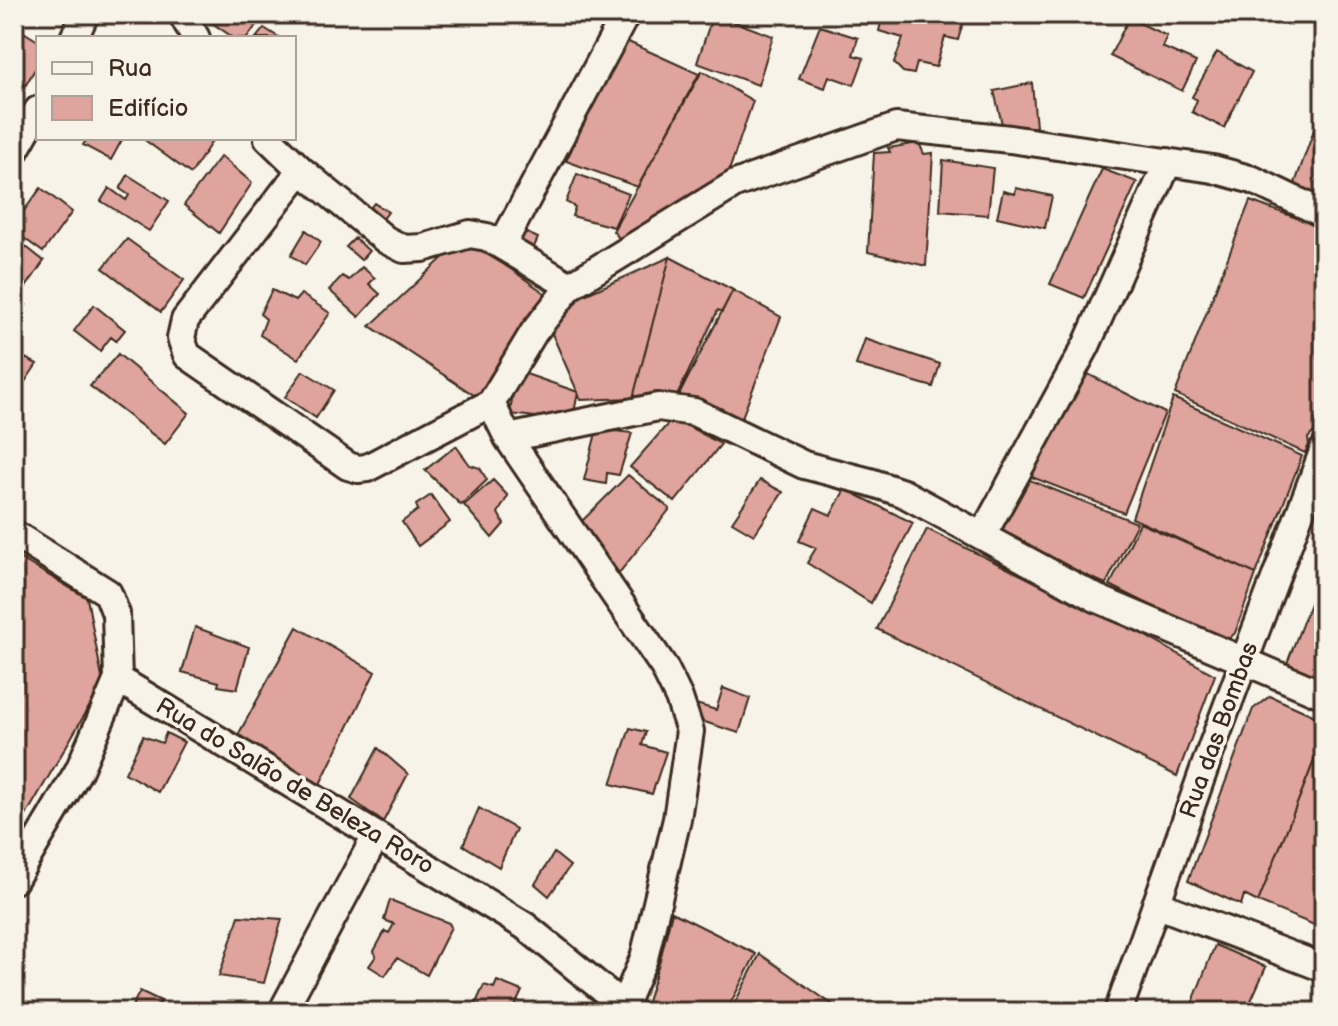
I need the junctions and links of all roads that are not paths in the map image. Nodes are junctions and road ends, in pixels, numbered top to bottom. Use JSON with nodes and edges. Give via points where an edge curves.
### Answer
{"nodes":[{"id":1,"x":85,"y":14,"type":"edge"},
{"id":2,"x":182,"y":14,"type":"edge"},
{"id":3,"x":626,"y":14,"type":"edge"},
{"id":4,"x":75,"y":36,"type":"edge"},
{"id":5,"x":195,"y":36,"type":"edge"},
{"id":6,"x":36,"y":114,"type":"edge"},
{"id":7,"x":270,"y":140,"type":"edge"},
{"id":8,"x":14,"y":152,"type":"edge"},
{"id":9,"x":1168,"y":162,"type":"junction"},
{"id":10,"x":301,"y":170,"type":"junction"},
{"id":11,"x":1324,"y":214,"type":"edge"},
{"id":12,"x":502,"y":245,"type":"junction"},
{"id":13,"x":570,"y":286,"type":"junction"},
{"id":14,"x":491,"y":403,"type":"junction"},
{"id":15,"x":508,"y":438,"type":"junction"},
{"id":16,"x":1324,"y":449,"type":"edge"},
{"id":17,"x":14,"y":534,"type":"edge"},
{"id":18,"x":982,"y":536,"type":"junction"},
{"id":19,"x":1244,"y":662,"type":"junction"},
{"id":20,"x":118,"y":679,"type":"junction"},
{"id":21,"x":1324,"y":695,"type":"edge"},
{"id":22,"x":375,"y":838,"type":"junction"},
{"id":23,"x":14,"y":880,"type":"edge"},
{"id":24,"x":1156,"y":904,"type":"junction"},
{"id":25,"x":1324,"y":968,"type":"edge"},
{"id":26,"x":626,"y":1010,"type":"edge"},
{"id":27,"x":282,"y":1012,"type":"edge"},
{"id":28,"x":1118,"y":1012,"type":"edge"}],
"edges":[{"from":1,"to":4,"type":"street"},
{"from":2,"to":5,"type":"street"},
{"from":3,"to":12,"type":"street"},
{"from":6,"to":8,"type":"street"},
{"from":7,"to":10,"type":"street"},
{"from":9,"to":11,"type":"street","via":[[1253,180]]},
{"from":9,"to":13,"type":"street","via":[[896,127],[735,184]]},
{"from":9,"to":18,"type":"street","via":[[1086,346]]},
{"from":10,"to":12,"type":"street","via":[[404,249],[470,234]]},
{"from":10,"to":14,"type":"street","via":[[185,320],[181,338],[187,355],[358,469]]},
{"from":12,"to":13,"type":"street"},
{"from":13,"to":14,"type":"street","via":[[534,332]]},
{"from":14,"to":15,"type":"street"},
{"from":15,"to":18,"type":"street","via":[[658,407],[694,412],[804,465],[903,493]]},
{"from":15,"to":26,"type":"street","via":[[664,667],[690,731],[677,819]]},
{"from":16,"to":19,"type":"street","name":"Rua das Bombas"},
{"from":17,"to":20,"type":"street","via":[[108,593],[116,614]]},
{"from":18,"to":19,"type":"street","via":[[1096,598]]},
{"from":19,"to":21,"type":"street"},
{"from":19,"to":24,"type":"street","name":"Rua das Bombas"},
{"from":20,"to":22,"type":"street","name":"Rua do Salão de Beleza Roro"},
{"from":20,"to":23,"type":"street","via":[[79,770]]},
{"from":22,"to":26,"type":"street","name":"Rua do Salão de Beleza Roro","via":[[525,926]]},
{"from":22,"to":27,"type":"street"},
{"from":24,"to":25,"type":"street"},
{"from":24,"to":28,"type":"street","name":"Rua das Bombas"}]}
